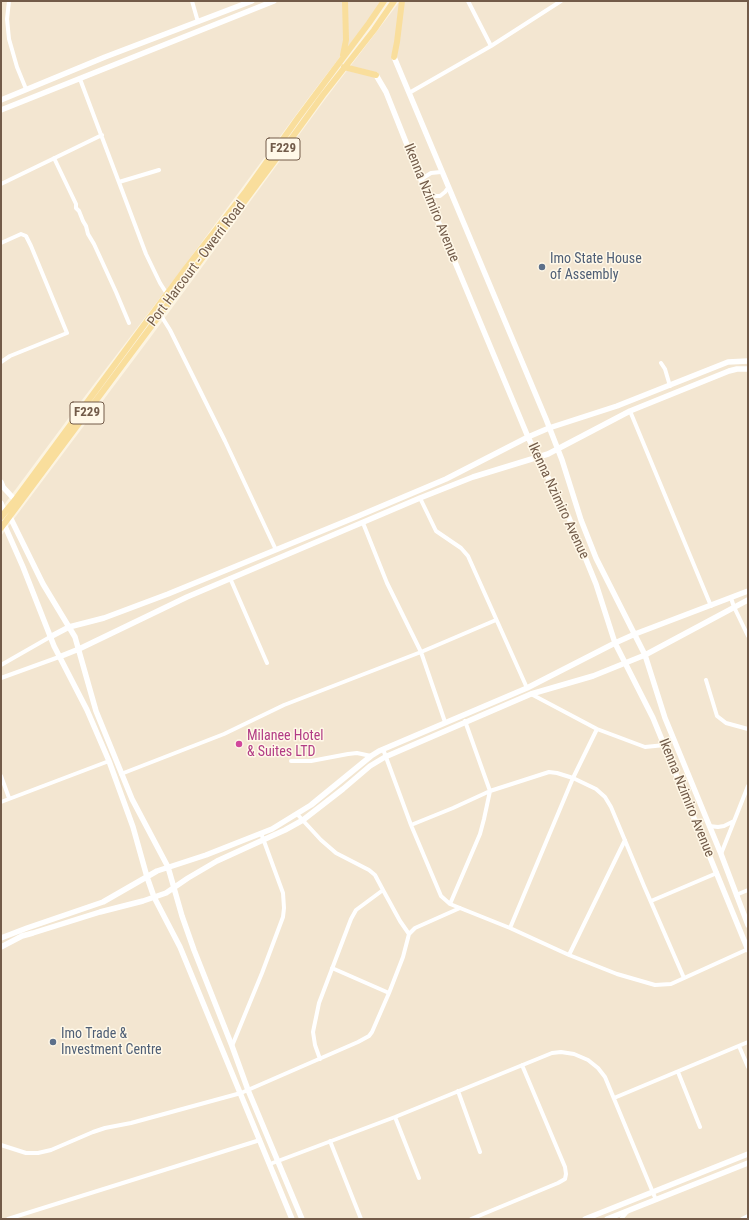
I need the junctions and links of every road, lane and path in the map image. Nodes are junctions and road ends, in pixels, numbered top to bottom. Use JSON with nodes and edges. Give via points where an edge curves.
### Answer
{"nodes":[{"id":1,"x":9,"y":1,"type":"edge"},
{"id":2,"x":192,"y":1,"type":"edge"},
{"id":3,"x":252,"y":1,"type":"edge"},
{"id":4,"x":274,"y":1,"type":"edge"},
{"id":5,"x":345,"y":1,"type":"edge"},
{"id":6,"x":384,"y":1,"type":"edge"},
{"id":7,"x":394,"y":1,"type":"edge"},
{"id":8,"x":402,"y":1,"type":"edge"},
{"id":9,"x":468,"y":1,"type":"edge"},
{"id":10,"x":560,"y":1,"type":"edge"},
{"id":11,"x":198,"y":22,"type":"junction"},
{"id":12,"x":491,"y":46,"type":"junction"},
{"id":13,"x":394,"y":57,"type":"joint"},
{"id":14,"x":342,"y":58,"type":"junction"},
{"id":15,"x":344,"y":67,"type":"junction"},
{"id":16,"x":376,"y":75,"type":"joint"},
{"id":17,"x":80,"y":79,"type":"junction"},
{"id":18,"x":26,"y":89,"type":"junction"},
{"id":19,"x":409,"y":93,"type":"junction"},
{"id":20,"x":1,"y":100,"type":"edge"},
{"id":21,"x":1,"y":110,"type":"edge"},
{"id":22,"x":102,"y":135,"type":"junction"},
{"id":23,"x":54,"y":158,"type":"junction"},
{"id":24,"x":159,"y":170,"type":"dead end"},
{"id":25,"x":441,"y":172,"type":"junction"},
{"id":26,"x":119,"y":182,"type":"junction"},
{"id":27,"x":421,"y":182,"type":"junction"},
{"id":28,"x":1,"y":184,"type":"edge"},
{"id":29,"x":448,"y":188,"type":"junction"},
{"id":30,"x":426,"y":195,"type":"junction"},
{"id":31,"x":1,"y":243,"type":"edge"},
{"id":32,"x":167,"y":294,"type":"junction"},
{"id":33,"x":160,"y":314,"type":"junction"},
{"id":34,"x":129,"y":323,"type":"dead end"},
{"id":35,"x":736,"y":361,"type":"junction"},
{"id":36,"x":748,"y":361,"type":"edge"},
{"id":37,"x":1,"y":362,"type":"edge"},
{"id":38,"x":661,"y":363,"type":"dead end"},
{"id":39,"x":737,"y":369,"type":"junction"},
{"id":40,"x":748,"y":369,"type":"edge"},
{"id":41,"x":670,"y":386,"type":"junction"},
{"id":42,"x":630,"y":411,"type":"junction"},
{"id":43,"x":549,"y":428,"type":"junction"},
{"id":44,"x":528,"y":437,"type":"junction"},
{"id":45,"x":558,"y":450,"type":"junction"},
{"id":46,"x":538,"y":458,"type":"junction"},
{"id":47,"x":1,"y":482,"type":"edge"},
{"id":48,"x":420,"y":498,"type":"junction"},
{"id":49,"x":15,"y":500,"type":"junction"},
{"id":50,"x":1,"y":503,"type":"edge"},
{"id":51,"x":3,"y":515,"type":"edge"},
{"id":52,"x":10,"y":517,"type":"junction"},
{"id":53,"x":363,"y":523,"type":"junction"},
{"id":54,"x":2,"y":526,"type":"edge"},
{"id":55,"x":276,"y":550,"type":"junction"},
{"id":56,"x":230,"y":578,"type":"junction"},
{"id":57,"x":748,"y":591,"type":"edge"},
{"id":58,"x":731,"y":598,"type":"junction"},
{"id":59,"x":748,"y":600,"type":"edge"},
{"id":60,"x":711,"y":606,"type":"junction"},
{"id":61,"x":734,"y":607,"type":"junction"},
{"id":62,"x":496,"y":620,"type":"junction"},
{"id":63,"x":69,"y":627,"type":"junction"},
{"id":64,"x":635,"y":634,"type":"junction"},
{"id":65,"x":748,"y":636,"type":"edge"},
{"id":66,"x":50,"y":637,"type":"junction"},
{"id":67,"x":615,"y":643,"type":"junction"},
{"id":68,"x":80,"y":649,"type":"junction"},
{"id":69,"x":421,"y":652,"type":"junction"},
{"id":70,"x":645,"y":655,"type":"junction"},
{"id":71,"x":59,"y":657,"type":"junction"},
{"id":72,"x":267,"y":663,"type":"dead end"},
{"id":73,"x":625,"y":663,"type":"junction"},
{"id":74,"x":1,"y":665,"type":"edge"},
{"id":75,"x":1,"y":678,"type":"edge"},
{"id":76,"x":706,"y":680,"type":"dead end"},
{"id":77,"x":527,"y":688,"type":"junction"},
{"id":78,"x":531,"y":694,"type":"junction"},
{"id":79,"x":465,"y":721,"type":"junction"},
{"id":80,"x":445,"y":722,"type":"junction"},
{"id":81,"x":597,"y":729,"type":"junction"},
{"id":82,"x":748,"y":729,"type":"edge"},
{"id":83,"x":665,"y":745,"type":"junction"},
{"id":84,"x":383,"y":749,"type":"junction"},
{"id":85,"x":371,"y":756,"type":"junction"},
{"id":86,"x":385,"y":757,"type":"junction"},
{"id":87,"x":109,"y":761,"type":"junction"},
{"id":88,"x":291,"y":762,"type":"dead end"},
{"id":89,"x":120,"y":774,"type":"junction"},
{"id":90,"x":1,"y":776,"type":"edge"},
{"id":91,"x":573,"y":778,"type":"junction"},
{"id":92,"x":748,"y":786,"type":"edge"},
{"id":93,"x":490,"y":791,"type":"junction"},
{"id":94,"x":9,"y":798,"type":"junction"},
{"id":95,"x":1,"y":802,"type":"edge"},
{"id":96,"x":297,"y":814,"type":"junction"},
{"id":97,"x":303,"y":820,"type":"junction"},
{"id":98,"x":734,"y":821,"type":"junction"},
{"id":99,"x":411,"y":825,"type":"junction"},
{"id":100,"x":709,"y":826,"type":"junction"},
{"id":101,"x":261,"y":833,"type":"junction"},
{"id":102,"x":264,"y":839,"type":"junction"},
{"id":103,"x":625,"y":840,"type":"junction"},
{"id":104,"x":721,"y":854,"type":"junction"},
{"id":105,"x":168,"y":867,"type":"junction"},
{"id":106,"x":716,"y":873,"type":"junction"},
{"id":107,"x":147,"y":877,"type":"junction"},
{"id":108,"x":174,"y":887,"type":"junction"},
{"id":109,"x":383,"y":890,"type":"junction"},
{"id":110,"x":748,"y":890,"type":"edge"},
{"id":111,"x":736,"y":895,"type":"junction"},
{"id":112,"x":154,"y":897,"type":"junction"},
{"id":113,"x":651,"y":901,"type":"junction"},
{"id":114,"x":450,"y":904,"type":"junction"},
{"id":115,"x":460,"y":908,"type":"junction"},
{"id":116,"x":748,"y":925,"type":"edge"},
{"id":117,"x":510,"y":928,"type":"junction"},
{"id":118,"x":409,"y":934,"type":"junction"},
{"id":119,"x":1,"y":938,"type":"edge"},
{"id":120,"x":1,"y":947,"type":"edge"},
{"id":121,"x":748,"y":949,"type":"edge"},
{"id":122,"x":569,"y":955,"type":"junction"},
{"id":123,"x":332,"y":968,"type":"junction"},
{"id":124,"x":684,"y":978,"type":"junction"},
{"id":125,"x":390,"y":993,"type":"junction"},
{"id":126,"x":748,"y":1042,"type":"edge"},
{"id":127,"x":232,"y":1046,"type":"junction"},
{"id":128,"x":739,"y":1046,"type":"junction"},
{"id":129,"x":320,"y":1059,"type":"junction"},
{"id":130,"x":522,"y":1065,"type":"junction"},
{"id":131,"x":748,"y":1067,"type":"edge"},
{"id":132,"x":678,"y":1072,"type":"junction"},
{"id":133,"x":248,"y":1090,"type":"junction"},
{"id":134,"x":458,"y":1091,"type":"junction"},
{"id":135,"x":241,"y":1093,"type":"junction"},
{"id":136,"x":614,"y":1098,"type":"junction"},
{"id":137,"x":395,"y":1117,"type":"junction"},
{"id":138,"x":700,"y":1127,"type":"dead end"},
{"id":139,"x":260,"y":1140,"type":"junction"},
{"id":140,"x":330,"y":1141,"type":"junction"},
{"id":141,"x":1,"y":1145,"type":"edge"},
{"id":142,"x":480,"y":1152,"type":"dead end"},
{"id":143,"x":748,"y":1154,"type":"edge"},
{"id":144,"x":278,"y":1161,"type":"junction"},
{"id":145,"x":748,"y":1163,"type":"edge"},
{"id":146,"x":270,"y":1164,"type":"junction"},
{"id":147,"x":419,"y":1178,"type":"dead end"},
{"id":148,"x":652,"y":1193,"type":"junction"},
{"id":149,"x":656,"y":1200,"type":"junction"},
{"id":150,"x":610,"y":1209,"type":"junction"},
{"id":151,"x":627,"y":1212,"type":"junction"},
{"id":152,"x":748,"y":1216,"type":"edge"},
{"id":153,"x":8,"y":1219,"type":"edge"},
{"id":154,"x":292,"y":1219,"type":"edge"},
{"id":155,"x":302,"y":1219,"type":"edge"},
{"id":156,"x":361,"y":1219,"type":"edge"},
{"id":157,"x":471,"y":1219,"type":"edge"},
{"id":158,"x":585,"y":1219,"type":"edge"},
{"id":159,"x":607,"y":1219,"type":"edge"},
{"id":160,"x":621,"y":1219,"type":"edge"},
{"id":161,"x":742,"y":1219,"type":"edge"}],
"edges":[{"from":1,"to":18,"type":"street","via":[[9,40]]},
{"from":2,"to":11,"type":"street"},
{"from":3,"to":11,"type":"street"},
{"from":4,"to":17,"type":"street"},
{"from":5,"to":14,"type":"main road","via":[[346,40]]},
{"from":6,"to":14,"type":"main road","name":"Port Harcourt - Owerri Road","number":"F229"},
{"from":7,"to":15,"type":"main road","name":"Port Harcourt - Owerri Road","number":"F229"},
{"from":8,"to":13,"type":"main road"},
{"from":9,"to":12,"type":"street"},
{"from":10,"to":12,"type":"street"},
{"from":11,"to":18,"type":"street"},
{"from":12,"to":19,"type":"street"},
{"from":13,"to":19,"type":"street","name":"Ikenna Nzimiro Avenue"},
{"from":14,"to":32,"type":"main road","name":"Port Harcourt - Owerri Road","number":"F229","via":[[246,191]]},
{"from":15,"to":16,"type":"main road"},
{"from":15,"to":33,"type":"main road","name":"Port Harcourt - Owerri Road","number":"F229"},
{"from":16,"to":27,"type":"street","name":"Ikenna Nzimiro Avenue","via":[[386,92]]},
{"from":17,"to":21,"type":"street"},
{"from":17,"to":22,"type":"street"},
{"from":18,"to":20,"type":"street"},
{"from":19,"to":25,"type":"street","name":"Ikenna Nzimiro Avenue"},
{"from":22,"to":23,"type":"street"},
{"from":22,"to":26,"type":"street"},
{"from":23,"to":28,"type":"street"},
{"from":23,"to":34,"type":"street"},
{"from":24,"to":26,"type":"street"},
{"from":25,"to":27,"type":"street","via":[[431,173]]},
{"from":25,"to":29,"type":"street","name":"Ikenna Nzimiro Avenue"},
{"from":26,"to":32,"type":"street","via":[[146,254]]},
{"from":27,"to":30,"type":"street","name":"Ikenna Nzimiro Avenue"},
{"from":29,"to":30,"type":"street","via":[[440,196]]},
{"from":29,"to":43,"type":"street","name":"Ikenna Nzimiro Avenue"},
{"from":30,"to":44,"type":"street","name":"Ikenna Nzimiro Avenue"},
{"from":31,"to":37,"type":"street","via":[[21,234],[26,236],[67,333]]},
{"from":32,"to":49,"type":"main road","name":"Port Harcourt - Owerri Road","number":"F229"},
{"from":33,"to":52,"type":"main road","name":"Port Harcourt - Owerri Road","number":"F229"},
{"from":33,"to":55,"type":"street","via":[[225,441]]},
{"from":35,"to":36,"type":"street"},
{"from":35,"to":39,"type":"street"},
{"from":35,"to":41,"type":"street","via":[[711,368]]},
{"from":38,"to":41,"type":"street"},
{"from":39,"to":40,"type":"street"},
{"from":39,"to":42,"type":"street"},
{"from":41,"to":43,"type":"street"},
{"from":42,"to":45,"type":"street"},
{"from":42,"to":60,"type":"street"},
{"from":43,"to":44,"type":"street"},
{"from":43,"to":45,"type":"street","name":"Ikenna Nzimiro Avenue"},
{"from":44,"to":46,"type":"street","name":"Ikenna Nzimiro Avenue"},
{"from":44,"to":55,"type":"street","via":[[446,479]]},
{"from":45,"to":46,"type":"street"},
{"from":45,"to":64,"type":"street","name":"Ikenna Nzimiro Avenue","via":[[596,558]]},
{"from":46,"to":48,"type":"street","via":[[473,477]]},
{"from":46,"to":67,"type":"street","name":"Ikenna Nzimiro Avenue","via":[[572,525],[596,584]]},
{"from":47,"to":49,"type":"street"},
{"from":48,"to":53,"type":"street"},
{"from":48,"to":62,"type":"street","via":[[436,531],[468,556]]},
{"from":49,"to":51,"type":"main road","name":"Port Harcourt - Owerri Road","number":"F229"},
{"from":50,"to":51,"type":"street"},
{"from":52,"to":54,"type":"main road","name":"Port Harcourt - Owerri Road","number":"F229"},
{"from":52,"to":63,"type":"street","via":[[42,584]]},
{"from":53,"to":56,"type":"street"},
{"from":53,"to":69,"type":"street","via":[[386,583]]},
{"from":54,"to":66,"type":"street","via":[[23,567]]},
{"from":55,"to":63,"type":"street","via":[[104,618]]},
{"from":56,"to":68,"type":"street"},
{"from":56,"to":72,"type":"street"},
{"from":57,"to":58,"type":"street"},
{"from":58,"to":60,"type":"street"},
{"from":58,"to":61,"type":"street"},
{"from":59,"to":61,"type":"street"},
{"from":60,"to":64,"type":"street"},
{"from":61,"to":65,"type":"street"},
{"from":61,"to":70,"type":"street"},
{"from":62,"to":69,"type":"street"},
{"from":62,"to":77,"type":"street"},
{"from":63,"to":66,"type":"street"},
{"from":63,"to":68,"type":"street"},
{"from":64,"to":67,"type":"street"},
{"from":64,"to":70,"type":"street","name":"Ikenna Nzimiro Avenue"},
{"from":66,"to":71,"type":"street"},
{"from":66,"to":74,"type":"street"},
{"from":67,"to":73,"type":"street","name":"Ikenna Nzimiro Avenue"},
{"from":67,"to":77,"type":"street"},
{"from":68,"to":71,"type":"street"},
{"from":68,"to":89,"type":"street","via":[[92,700]]},
{"from":69,"to":80,"type":"street"},
{"from":69,"to":89,"type":"street"},
{"from":70,"to":73,"type":"street"},
{"from":70,"to":100,"type":"street","name":"Ikenna Nzimiro Avenue","via":[[664,718]]},
{"from":71,"to":75,"type":"street"},
{"from":71,"to":87,"type":"street","via":[[87,710]]},
{"from":73,"to":78,"type":"street","via":[[593,676]]},
{"from":73,"to":83,"type":"street","name":"Ikenna Nzimiro Avenue"},
{"from":76,"to":82,"type":"street","via":[[717,716],[726,723]]},
{"from":77,"to":80,"type":"street"},
{"from":78,"to":79,"type":"street"},
{"from":78,"to":81,"type":"street"},
{"from":79,"to":86,"type":"street"},
{"from":79,"to":93,"type":"street"},
{"from":80,"to":84,"type":"street"},
{"from":81,"to":83,"type":"street","via":[[645,747]]},
{"from":81,"to":91,"type":"street"},
{"from":83,"to":106,"type":"street","name":"Ikenna Nzimiro Avenue"},
{"from":84,"to":85,"type":"street"},
{"from":84,"to":86,"type":"street"},
{"from":85,"to":88,"type":"street","via":[[357,753]]},
{"from":85,"to":96,"type":"street"},
{"from":86,"to":97,"type":"street","via":[[370,766]]},
{"from":86,"to":99,"type":"street"},
{"from":87,"to":94,"type":"street"},
{"from":87,"to":107,"type":"street","via":[[133,826]]},
{"from":89,"to":105,"type":"street"},
{"from":90,"to":94,"type":"street"},
{"from":91,"to":93,"type":"street","via":[[549,772]]},
{"from":91,"to":103,"type":"street","via":[[596,789],[605,797]]},
{"from":91,"to":117,"type":"street"},
{"from":92,"to":98,"type":"street"},
{"from":93,"to":99,"type":"street"},
{"from":93,"to":114,"type":"street","via":[[480,834]]},
{"from":94,"to":95,"type":"street"},
{"from":96,"to":97,"type":"street"},
{"from":96,"to":101,"type":"street"},
{"from":97,"to":102,"type":"street"},
{"from":97,"to":109,"type":"street","via":[[336,853],[369,870]]},
{"from":98,"to":100,"type":"street","via":[[724,826]]},
{"from":98,"to":104,"type":"street"},
{"from":99,"to":114,"type":"street","via":[[441,896]]},
{"from":100,"to":104,"type":"street","name":"Ikenna Nzimiro Avenue"},
{"from":101,"to":102,"type":"street"},
{"from":101,"to":105,"type":"street"},
{"from":102,"to":108,"type":"street","via":[[217,861]]},
{"from":102,"to":127,"type":"street","via":[[283,894],[283,917]]},
{"from":103,"to":113,"type":"street"},
{"from":103,"to":122,"type":"street"},
{"from":104,"to":111,"type":"street","name":"Ikenna Nzimiro Avenue"},
{"from":105,"to":107,"type":"street"},
{"from":105,"to":108,"type":"street"},
{"from":106,"to":113,"type":"street"},
{"from":106,"to":121,"type":"street","name":"Ikenna Nzimiro Avenue"},
{"from":107,"to":112,"type":"street"},
{"from":107,"to":119,"type":"street","via":[[103,902]]},
{"from":108,"to":112,"type":"street"},
{"from":108,"to":127,"type":"street","via":[[190,940]]},
{"from":109,"to":118,"type":"street"},
{"from":109,"to":123,"type":"street","via":[[356,910]]},
{"from":110,"to":111,"type":"street"},
{"from":111,"to":116,"type":"street","name":"Ikenna Nzimiro Avenue"},
{"from":112,"to":120,"type":"street","via":[[22,936]]},
{"from":112,"to":135,"type":"street","via":[[180,947]]},
{"from":113,"to":124,"type":"street"},
{"from":114,"to":115,"type":"street"},
{"from":115,"to":117,"type":"street"},
{"from":115,"to":118,"type":"street","via":[[415,928]]},
{"from":117,"to":122,"type":"street"},
{"from":118,"to":125,"type":"street"},
{"from":121,"to":124,"type":"street"},
{"from":122,"to":124,"type":"street","via":[[617,974],[655,985],[671,984]]},
{"from":123,"to":125,"type":"street"},
{"from":123,"to":129,"type":"street","via":[[318,1003],[313,1032]]},
{"from":125,"to":129,"type":"street","via":[[369,1036]]},
{"from":126,"to":128,"type":"street"},
{"from":127,"to":133,"type":"street"},
{"from":128,"to":131,"type":"street"},
{"from":128,"to":132,"type":"street"},
{"from":129,"to":133,"type":"street"},
{"from":130,"to":134,"type":"street"},
{"from":130,"to":136,"type":"street","via":[[552,1053],[574,1054],[598,1068]]},
{"from":130,"to":157,"type":"street","via":[[565,1167],[565,1179]]},
{"from":132,"to":136,"type":"street"},
{"from":132,"to":138,"type":"street"},
{"from":133,"to":135,"type":"street"},
{"from":133,"to":144,"type":"street"},
{"from":134,"to":137,"type":"street"},
{"from":134,"to":142,"type":"street"},
{"from":135,"to":139,"type":"street"},
{"from":135,"to":141,"type":"street","via":[[131,1124],[105,1128],[38,1153]]},
{"from":136,"to":148,"type":"street"},
{"from":137,"to":140,"type":"street"},
{"from":137,"to":147,"type":"street"},
{"from":139,"to":146,"type":"street"},
{"from":139,"to":153,"type":"street"},
{"from":140,"to":144,"type":"street"},
{"from":140,"to":156,"type":"street"},
{"from":143,"to":148,"type":"street"},
{"from":144,"to":146,"type":"street"},
{"from":144,"to":155,"type":"street"},
{"from":145,"to":149,"type":"street"},
{"from":146,"to":154,"type":"street"},
{"from":148,"to":149,"type":"street"},
{"from":148,"to":150,"type":"street"},
{"from":149,"to":151,"type":"street"},
{"from":150,"to":158,"type":"street"},
{"from":150,"to":159,"type":"street"},
{"from":151,"to":159,"type":"street"},
{"from":151,"to":160,"type":"street"},
{"from":152,"to":161,"type":"street"}]}
